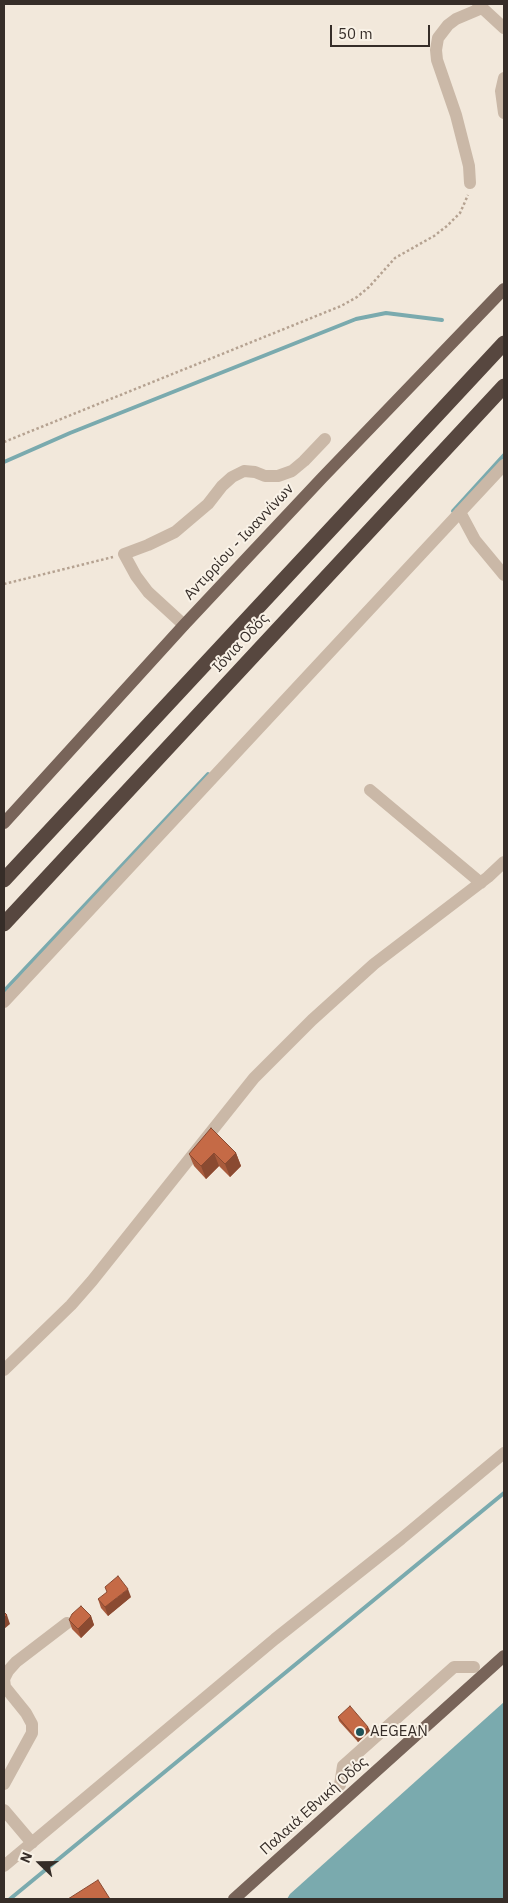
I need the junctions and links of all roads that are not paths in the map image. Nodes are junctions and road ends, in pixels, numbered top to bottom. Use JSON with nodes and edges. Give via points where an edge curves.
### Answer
{"nodes":[{"id":1,"x":480,"y":6,"type":"edge"},
{"id":2,"x":504,"y":28,"type":"edge"},
{"id":3,"x":504,"y":78,"type":"edge"},
{"id":4,"x":504,"y":113,"type":"edge"},
{"id":5,"x":470,"y":183,"type":"road end"},
{"id":6,"x":504,"y":289,"type":"edge"},
{"id":7,"x":504,"y":343,"type":"edge"},
{"id":8,"x":504,"y":386,"type":"edge"},
{"id":9,"x":325,"y":439,"type":"dead end"},
{"id":10,"x":504,"y":465,"type":"edge"},
{"id":11,"x":460,"y":512,"type":"junction"},
{"id":12,"x":504,"y":575,"type":"edge"},
{"id":13,"x":184,"y":625,"type":"junction"},
{"id":14,"x":370,"y":790,"type":"dead end"},
{"id":15,"x":4,"y":823,"type":"edge"},
{"id":16,"x":503,"y":866,"type":"edge"},
{"id":17,"x":4,"y":880,"type":"edge"},
{"id":18,"x":481,"y":883,"type":"junction"},
{"id":19,"x":4,"y":924,"type":"edge"},
{"id":20,"x":4,"y":1002,"type":"edge"},
{"id":21,"x":4,"y":1370,"type":"edge"},
{"id":22,"x":504,"y":1453,"type":"edge"},
{"id":23,"x":67,"y":1623,"type":"edge"},
{"id":24,"x":504,"y":1656,"type":"edge"},
{"id":25,"x":474,"y":1666,"type":"dead end"},
{"id":26,"x":4,"y":1784,"type":"edge"},
{"id":27,"x":340,"y":1785,"type":"dead end"},
{"id":28,"x":4,"y":1810,"type":"edge"},
{"id":29,"x":32,"y":1843,"type":"junction"},
{"id":30,"x":4,"y":1866,"type":"edge"},
{"id":31,"x":234,"y":1899,"type":"edge"}],
"edges":[{"from":1,"to":2,"type":"street"},
{"from":1,"to":5,"type":"street","via":[[448,25],[438,38],[436,50],[456,115]]},
{"from":3,"to":4,"type":"street","via":[[501,100]]},
{"from":6,"to":13,"type":"main road","name":"Αντιρρίου - Ιωαννίνων"},
{"from":7,"to":17,"type":"highway","name":"Ιόνια Οδός"},
{"from":8,"to":19,"type":"highway","name":"Ιόνια Οδός"},
{"from":9,"to":13,"type":"street","via":[[304,461],[278,476],[244,471],[232,477],[208,504],[175,532],[124,554],[148,592]]},
{"from":10,"to":11,"type":"street"},
{"from":11,"to":12,"type":"street","via":[[475,540]]},
{"from":11,"to":20,"type":"street"},
{"from":13,"to":15,"type":"main road","name":"Αντιρρίου - Ιωαννίνων"},
{"from":14,"to":18,"type":"street"},
{"from":16,"to":18,"type":"street"},
{"from":18,"to":21,"type":"street","via":[[374,964],[254,1078],[92,1281]]},
{"from":22,"to":29,"type":"street"},
{"from":23,"to":26,"type":"street","via":[[16,1662],[4,1679],[6,1687],[32,1724],[32,1733]]},
{"from":24,"to":31,"type":"main road","name":"Παλαιά Εθνική Οδός"},
{"from":25,"to":27,"type":"street","via":[[454,1667],[446,1674],[343,1766]]},
{"from":28,"to":29,"type":"street"},
{"from":29,"to":30,"type":"street"}]}
